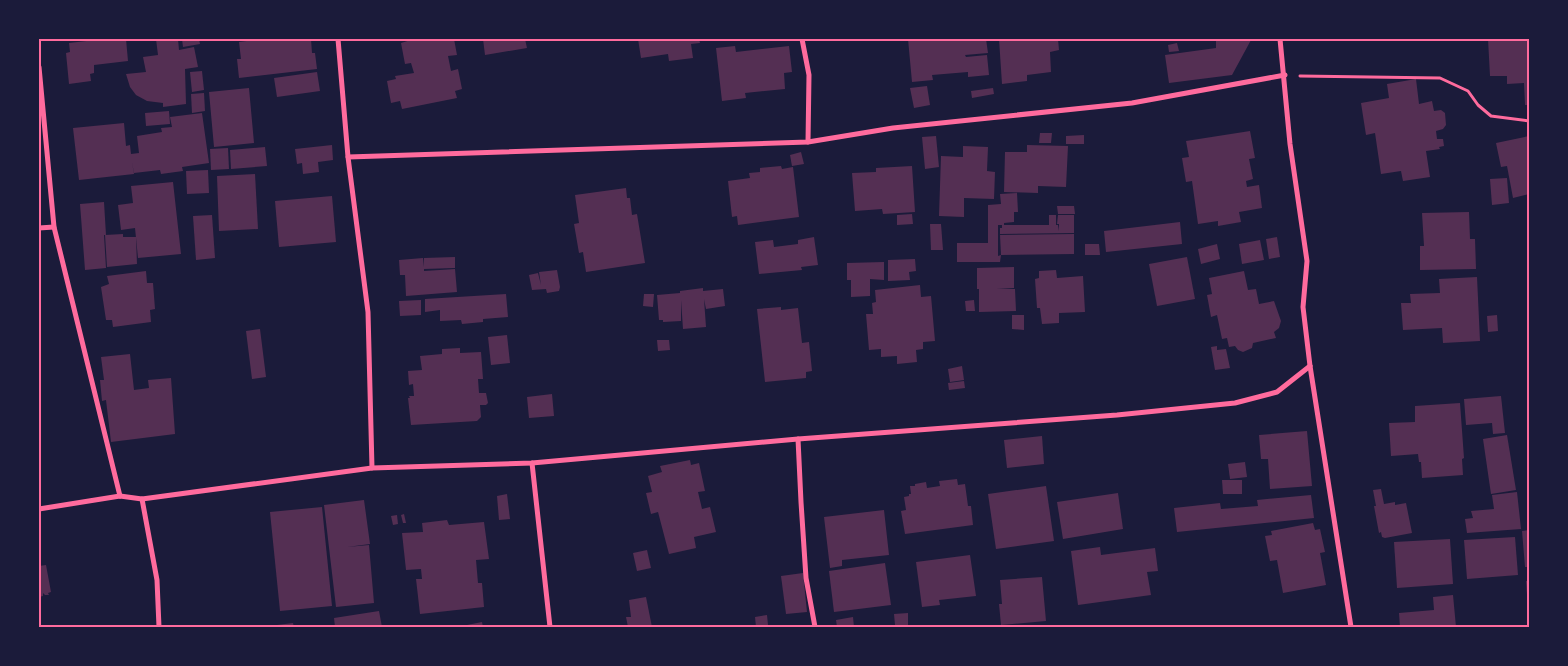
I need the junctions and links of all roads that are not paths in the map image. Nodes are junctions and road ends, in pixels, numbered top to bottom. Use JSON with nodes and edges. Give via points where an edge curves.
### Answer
{"nodes":[{"id":1,"x":338,"y":39,"type":"edge"},
{"id":2,"x":802,"y":39,"type":"edge"},
{"id":3,"x":1280,"y":39,"type":"edge"},
{"id":4,"x":39,"y":67,"type":"edge"},
{"id":5,"x":1285,"y":75,"type":"junction"},
{"id":6,"x":808,"y":142,"type":"junction"},
{"id":7,"x":348,"y":157,"type":"junction"},
{"id":8,"x":54,"y":227,"type":"junction"},
{"id":9,"x":39,"y":228,"type":"edge"},
{"id":10,"x":1310,"y":366,"type":"junction"},
{"id":11,"x":798,"y":439,"type":"junction"},
{"id":12,"x":532,"y":462,"type":"junction"},
{"id":13,"x":372,"y":468,"type":"junction"},
{"id":14,"x":120,"y":496,"type":"junction"},
{"id":15,"x":142,"y":499,"type":"junction"},
{"id":16,"x":39,"y":509,"type":"edge"},
{"id":17,"x":159,"y":627,"type":"edge"},
{"id":18,"x":550,"y":627,"type":"edge"},
{"id":19,"x":815,"y":627,"type":"edge"},
{"id":20,"x":1351,"y":627,"type":"edge"}],
"edges":[{"from":1,"to":7,"type":"street"},
{"from":2,"to":6,"type":"street","via":[[809,75]]},
{"from":3,"to":5,"type":"street"},
{"from":4,"to":8,"type":"street"},
{"from":5,"to":6,"type":"street","via":[[1132,103],[893,128]]},
{"from":5,"to":10,"type":"street","via":[[1290,144],[1307,261],[1303,307]]},
{"from":6,"to":7,"type":"street"},
{"from":7,"to":13,"type":"street","via":[[368,312]]},
{"from":8,"to":9,"type":"street"},
{"from":8,"to":14,"type":"street"},
{"from":10,"to":11,"type":"street","via":[[1277,392],[1235,403]]},
{"from":10,"to":20,"type":"street"},
{"from":11,"to":12,"type":"street"},
{"from":11,"to":19,"type":"street","via":[[806,578]]},
{"from":12,"to":13,"type":"street"},
{"from":12,"to":18,"type":"street"},
{"from":13,"to":15,"type":"street"},
{"from":14,"to":15,"type":"street"},
{"from":14,"to":16,"type":"street"},
{"from":15,"to":17,"type":"street","via":[[156,580]]}]}
